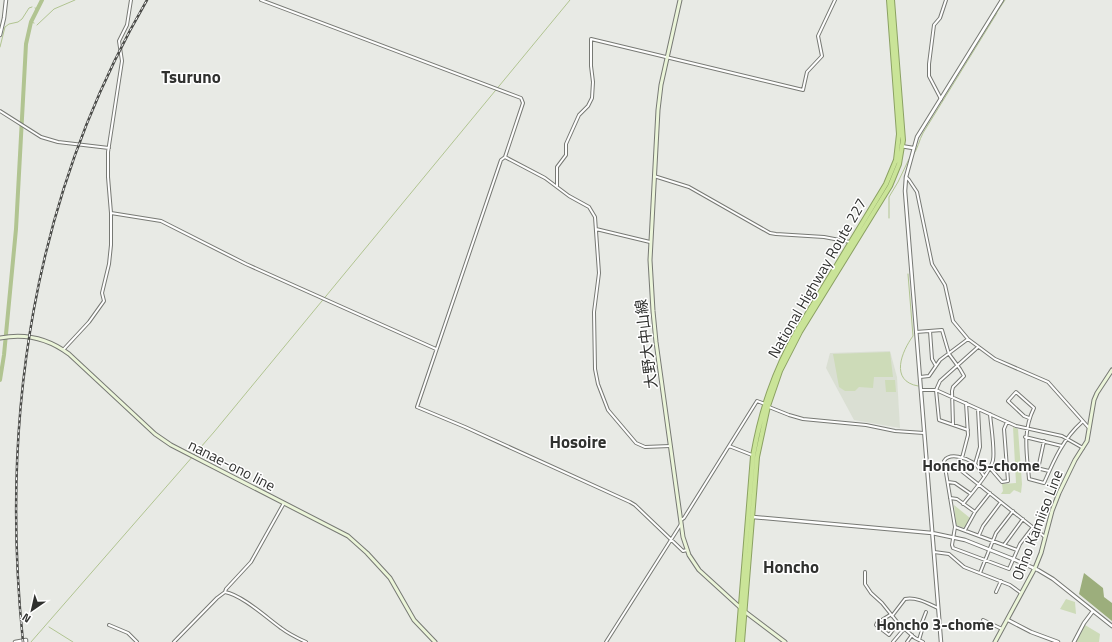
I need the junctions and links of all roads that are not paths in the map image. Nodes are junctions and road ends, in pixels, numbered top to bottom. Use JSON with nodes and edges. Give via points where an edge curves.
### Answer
{"nodes":[{"id":1,"x":6,"y":0,"type":"edge"},
{"id":2,"x":131,"y":0,"type":"edge"},
{"id":3,"x":260,"y":0,"type":"edge"},
{"id":4,"x":680,"y":0,"type":"edge"},
{"id":5,"x":835,"y":0,"type":"edge"},
{"id":6,"x":888,"y":0,"type":"edge"},
{"id":7,"x":892,"y":0,"type":"edge"},
{"id":8,"x":946,"y":0,"type":"edge"},
{"id":9,"x":1002,"y":0,"type":"edge"},
{"id":10,"x":0,"y":35,"type":"edge"},
{"id":11,"x":667,"y":57,"type":"junction"},
{"id":12,"x":941,"y":99,"type":"junction"},
{"id":13,"x":0,"y":111,"type":"edge"},
{"id":14,"x":900,"y":146,"type":"junction"},
{"id":15,"x":109,"y":148,"type":"junction"},
{"id":16,"x":913,"y":148,"type":"junction"},
{"id":17,"x":505,"y":157,"type":"junction"},
{"id":18,"x":654,"y":176,"type":"junction"},
{"id":19,"x":906,"y":177,"type":"junction"},
{"id":20,"x":556,"y":186,"type":"junction"},
{"id":21,"x":111,"y":213,"type":"junction"},
{"id":22,"x":596,"y":229,"type":"junction"},
{"id":23,"x":650,"y":242,"type":"junction"},
{"id":24,"x":853,"y":243,"type":"junction"},
{"id":25,"x":930,"y":331,"type":"junction"},
{"id":26,"x":916,"y":332,"type":"junction"},
{"id":27,"x":0,"y":338,"type":"edge"},
{"id":28,"x":968,"y":339,"type":"junction"},
{"id":29,"x":978,"y":347,"type":"junction"},
{"id":30,"x":436,"y":349,"type":"junction"},
{"id":31,"x":63,"y":350,"type":"junction"},
{"id":32,"x":949,"y":354,"type":"junction"},
{"id":33,"x":957,"y":365,"type":"junction"},
{"id":34,"x":936,"y":366,"type":"junction"},
{"id":35,"x":1112,"y":370,"type":"edge"},
{"id":36,"x":920,"y":377,"type":"junction"},
{"id":37,"x":921,"y":390,"type":"junction"},
{"id":38,"x":936,"y":390,"type":"junction"},
{"id":39,"x":951,"y":396,"type":"junction"},
{"id":40,"x":966,"y":403,"type":"junction"},
{"id":41,"x":766,"y":405,"type":"junction"},
{"id":42,"x":978,"y":409,"type":"junction"},
{"id":43,"x":990,"y":414,"type":"junction"},
{"id":44,"x":1029,"y":418,"type":"junction"},
{"id":45,"x":1008,"y":422,"type":"junction"},
{"id":46,"x":1082,"y":422,"type":"junction"},
{"id":47,"x":953,"y":425,"type":"junction"},
{"id":48,"x":1027,"y":428,"type":"junction"},
{"id":49,"x":1090,"y":429,"type":"junction"},
{"id":50,"x":968,"y":430,"type":"junction"},
{"id":51,"x":924,"y":432,"type":"junction"},
{"id":52,"x":1026,"y":437,"type":"junction"},
{"id":53,"x":1066,"y":439,"type":"junction"},
{"id":54,"x":1044,"y":441,"type":"junction"},
{"id":55,"x":671,"y":446,"type":"junction"},
{"id":56,"x":728,"y":446,"type":"junction"},
{"id":57,"x":1062,"y":446,"type":"junction"},
{"id":58,"x":1082,"y":448,"type":"junction"},
{"id":59,"x":755,"y":456,"type":"junction"},
{"id":60,"x":962,"y":458,"type":"junction"},
{"id":61,"x":975,"y":464,"type":"junction"},
{"id":62,"x":1028,"y":466,"type":"junction"},
{"id":63,"x":945,"y":467,"type":"junction"},
{"id":64,"x":927,"y":468,"type":"junction"},
{"id":65,"x":990,"y":468,"type":"junction"},
{"id":66,"x":1038,"y":469,"type":"junction"},
{"id":67,"x":1049,"y":471,"type":"junction"},
{"id":68,"x":984,"y":476,"type":"junction"},
{"id":69,"x":948,"y":482,"type":"junction"},
{"id":70,"x":978,"y":484,"type":"junction"},
{"id":71,"x":990,"y":493,"type":"junction"},
{"id":72,"x":971,"y":494,"type":"junction"},
{"id":73,"x":950,"y":498,"type":"junction"},
{"id":74,"x":1001,"y":502,"type":"junction"},
{"id":75,"x":284,"y":503,"type":"junction"},
{"id":76,"x":963,"y":504,"type":"junction"},
{"id":77,"x":1013,"y":511,"type":"junction"},
{"id":78,"x":975,"y":512,"type":"junction"},
{"id":79,"x":750,"y":517,"type":"junction"},
{"id":80,"x":1023,"y":518,"type":"junction"},
{"id":81,"x":681,"y":522,"type":"junction"},
{"id":82,"x":955,"y":527,"type":"junction"},
{"id":83,"x":1033,"y":527,"type":"junction"},
{"id":84,"x":964,"y":530,"type":"junction"},
{"id":85,"x":932,"y":533,"type":"junction"},
{"id":86,"x":979,"y":536,"type":"junction"},
{"id":87,"x":953,"y":537,"type":"junction"},
{"id":88,"x":1046,"y":537,"type":"junction"},
{"id":89,"x":671,"y":539,"type":"junction"},
{"id":90,"x":992,"y":541,"type":"junction"},
{"id":91,"x":1004,"y":545,"type":"junction"},
{"id":92,"x":687,"y":550,"type":"junction"},
{"id":93,"x":989,"y":550,"type":"junction"},
{"id":94,"x":1017,"y":550,"type":"junction"},
{"id":95,"x":934,"y":552,"type":"junction"},
{"id":96,"x":1013,"y":559,"type":"junction"},
{"id":97,"x":985,"y":560,"type":"junction"},
{"id":98,"x":1035,"y":568,"type":"junction"},
{"id":99,"x":865,"y":572,"type":"dead end"},
{"id":100,"x":980,"y":573,"type":"junction"},
{"id":101,"x":1001,"y":581,"type":"junction"},
{"id":102,"x":225,"y":592,"type":"junction"},
{"id":103,"x":996,"y":592,"type":"dead end"},
{"id":104,"x":1021,"y":594,"type":"junction"},
{"id":105,"x":743,"y":609,"type":"junction"},
{"id":106,"x":939,"y":609,"type":"junction"},
{"id":107,"x":1093,"y":611,"type":"junction"},
{"id":108,"x":926,"y":612,"type":"dead end"},
{"id":109,"x":891,"y":615,"type":"junction"},
{"id":110,"x":983,"y":620,"type":"dead end"},
{"id":111,"x":1008,"y":620,"type":"junction"},
{"id":112,"x":898,"y":624,"type":"junction"},
{"id":113,"x":109,"y":625,"type":"dead end"},
{"id":114,"x":1112,"y":626,"type":"edge"},
{"id":115,"x":904,"y":629,"type":"junction"},
{"id":116,"x":1002,"y":629,"type":"junction"},
{"id":117,"x":912,"y":635,"type":"junction"},
{"id":118,"x":919,"y":640,"type":"junction"},
{"id":119,"x":14,"y":642,"type":"edge"},
{"id":120,"x":26,"y":642,"type":"edge"},
{"id":121,"x":137,"y":642,"type":"edge"},
{"id":122,"x":174,"y":642,"type":"edge"},
{"id":123,"x":306,"y":642,"type":"edge"},
{"id":124,"x":435,"y":642,"type":"edge"},
{"id":125,"x":606,"y":642,"type":"edge"},
{"id":126,"x":738,"y":642,"type":"edge"},
{"id":127,"x":742,"y":642,"type":"edge"},
{"id":128,"x":785,"y":642,"type":"edge"},
{"id":129,"x":893,"y":642,"type":"edge"},
{"id":130,"x":907,"y":642,"type":"edge"},
{"id":131,"x":923,"y":642,"type":"edge"},
{"id":132,"x":941,"y":642,"type":"edge"},
{"id":133,"x":995,"y":642,"type":"edge"},
{"id":134,"x":1058,"y":642,"type":"edge"},
{"id":135,"x":1074,"y":642,"type":"edge"}],
"edges":[{"from":1,"to":10,"type":"street"},
{"from":2,"to":15,"type":"street","via":[[127,25],[119,41],[122,61]]},
{"from":3,"to":17,"type":"street","via":[[519,97],[523,100]]},
{"from":4,"to":11,"type":"main road","name":"大野大中山線"},
{"from":5,"to":11,"type":"street","via":[[818,36],[822,56],[806,72],[803,90]]},
{"from":6,"to":14,"type":"highway","name":"National Highway Route 227"},
{"from":7,"to":14,"type":"highway","name":"National Highway Route 227","via":[[902,133]]},
{"from":8,"to":12,"type":"street","via":[[940,18],[934,25],[929,64],[929,76]]},
{"from":9,"to":12,"type":"street"},
{"from":11,"to":18,"type":"main road","name":"大野大中山線","via":[[659,96]]},
{"from":11,"to":20,"type":"street","via":[[592,40],[592,98],[579,115],[566,144],[566,155],[557,167]]},
{"from":12,"to":16,"type":"street"},
{"from":13,"to":15,"type":"street","via":[[48,140]]},
{"from":14,"to":16,"type":"street"},
{"from":14,"to":24,"type":"highway","name":"National Highway Route 227","via":[[894,169]]},
{"from":15,"to":21,"type":"street"},
{"from":16,"to":19,"type":"street"},
{"from":17,"to":20,"type":"street"},
{"from":17,"to":30,"type":"street","via":[[501,160]]},
{"from":18,"to":23,"type":"main road","name":"大野大中山線"},
{"from":18,"to":24,"type":"street","via":[[689,187],[773,234],[824,237]]},
{"from":19,"to":26,"type":"street"},
{"from":19,"to":28,"type":"street","via":[[917,192],[932,264],[945,285],[952,317]]},
{"from":20,"to":22,"type":"street","via":[[589,207],[595,217]]},
{"from":21,"to":30,"type":"street","via":[[161,221],[246,264]]},
{"from":21,"to":31,"type":"street","via":[[110,258],[102,292],[104,301]]},
{"from":22,"to":23,"type":"street"},
{"from":22,"to":55,"type":"street","via":[[599,273],[594,312],[595,369],[598,384],[608,410],[636,443],[645,447]]},
{"from":23,"to":55,"type":"main road","name":"大野大中山線","via":[[653,311]]},
{"from":24,"to":41,"type":"highway","name":"National Highway Route 227","via":[[784,355]]},
{"from":25,"to":26,"type":"street"},
{"from":25,"to":32,"type":"street","via":[[942,330]]},
{"from":25,"to":34,"type":"street","via":[[932,359]]},
{"from":26,"to":36,"type":"street"},
{"from":27,"to":31,"type":"main road","name":"nanae-ono line","via":[[14,336],[41,339]]},
{"from":28,"to":29,"type":"street"},
{"from":28,"to":32,"type":"street"},
{"from":29,"to":33,"type":"street"},
{"from":29,"to":46,"type":"street","via":[[995,359],[1048,382]]},
{"from":30,"to":89,"type":"street","via":[[417,407],[630,502]]},
{"from":31,"to":75,"type":"main road","name":"nanae-ono line","via":[[155,434],[192,457]]},
{"from":32,"to":33,"type":"street"},
{"from":32,"to":34,"type":"street"},
{"from":33,"to":38,"type":"street","via":[[940,381]]},
{"from":33,"to":39,"type":"street","via":[[964,376],[953,387]]},
{"from":34,"to":36,"type":"street","via":[[929,376]]},
{"from":35,"to":49,"type":"main road","name":"Ohno Kamiiso Line","via":[[1094,400]]},
{"from":36,"to":37,"type":"street"},
{"from":37,"to":38,"type":"street"},
{"from":37,"to":51,"type":"street"},
{"from":38,"to":39,"type":"street"},
{"from":38,"to":47,"type":"street","via":[[939,420]]},
{"from":39,"to":40,"type":"street"},
{"from":39,"to":47,"type":"street"},
{"from":40,"to":42,"type":"street"},
{"from":40,"to":50,"type":"street"},
{"from":41,"to":51,"type":"street","via":[[803,419],[859,424],[895,431]]},
{"from":41,"to":56,"type":"street","via":[[757,401]]},
{"from":41,"to":59,"type":"highway","name":"National Highway Route 227","via":[[758,428]]},
{"from":42,"to":43,"type":"street"},
{"from":42,"to":61,"type":"street","via":[[980,447]]},
{"from":43,"to":45,"type":"street"},
{"from":43,"to":65,"type":"street","via":[[993,455]]},
{"from":44,"to":44,"type":"street","via":[[1034,408],[1016,392],[1008,400]]},
{"from":44,"to":48,"type":"street"},
{"from":45,"to":48,"type":"street"},
{"from":45,"to":65,"type":"street","via":[[1004,429],[1008,481],[1002,482]]},
{"from":46,"to":49,"type":"street"},
{"from":46,"to":53,"type":"street"},
{"from":47,"to":50,"type":"street"},
{"from":48,"to":52,"type":"street"},
{"from":48,"to":53,"type":"street"},
{"from":49,"to":58,"type":"main road","name":"Ohno Kamiiso Line"},
{"from":50,"to":60,"type":"street"},
{"from":51,"to":64,"type":"street"},
{"from":52,"to":54,"type":"street"},
{"from":52,"to":62,"type":"street"},
{"from":53,"to":57,"type":"street"},
{"from":53,"to":58,"type":"street"},
{"from":54,"to":57,"type":"street"},
{"from":54,"to":66,"type":"street"},
{"from":55,"to":81,"type":"main road","name":"大野大中山線"},
{"from":56,"to":59,"type":"street"},
{"from":56,"to":81,"type":"street"},
{"from":57,"to":67,"type":"street"},
{"from":58,"to":88,"type":"main road","name":"Ohno Kamiiso Line","via":[[1059,492]]},
{"from":59,"to":79,"type":"highway","name":"National Highway Route 227"},
{"from":60,"to":61,"type":"street"},
{"from":60,"to":63,"type":"street","via":[[949,456],[944,461]]},
{"from":61,"to":68,"type":"street"},
{"from":62,"to":66,"type":"street"},
{"from":62,"to":67,"type":"street","via":[[1029,479],[1044,483]]},
{"from":63,"to":64,"type":"street"},
{"from":63,"to":69,"type":"street"},
{"from":63,"to":70,"type":"street","via":[[956,468]]},
{"from":64,"to":85,"type":"street"},
{"from":65,"to":68,"type":"street"},
{"from":66,"to":67,"type":"street"},
{"from":68,"to":70,"type":"street"},
{"from":69,"to":72,"type":"street","via":[[955,483]]},
{"from":69,"to":73,"type":"street"},
{"from":70,"to":71,"type":"street"},
{"from":70,"to":72,"type":"street"},
{"from":71,"to":74,"type":"street"},
{"from":71,"to":78,"type":"street"},
{"from":72,"to":76,"type":"street"},
{"from":73,"to":76,"type":"street","via":[[958,499]]},
{"from":73,"to":82,"type":"street"},
{"from":74,"to":77,"type":"street"},
{"from":74,"to":86,"type":"street","via":[[983,526]]},
{"from":75,"to":102,"type":"street","via":[[251,562]]},
{"from":75,"to":124,"type":"main road","name":"nanae-ono line","via":[[341,532],[354,542],[390,578],[414,620]]},
{"from":76,"to":78,"type":"street"},
{"from":77,"to":80,"type":"street"},
{"from":77,"to":90,"type":"street"},
{"from":78,"to":84,"type":"street"},
{"from":79,"to":85,"type":"street"},
{"from":79,"to":105,"type":"highway","name":"National Highway Route 227"},
{"from":80,"to":83,"type":"street"},
{"from":80,"to":91,"type":"street"},
{"from":81,"to":89,"type":"street"},
{"from":81,"to":92,"type":"main road","name":"大野大中山線"},
{"from":82,"to":84,"type":"street"},
{"from":82,"to":87,"type":"street"},
{"from":83,"to":88,"type":"street"},
{"from":83,"to":94,"type":"street"},
{"from":84,"to":86,"type":"street"},
{"from":85,"to":87,"type":"street"},
{"from":85,"to":95,"type":"street"},
{"from":86,"to":90,"type":"street"},
{"from":87,"to":93,"type":"street"},
{"from":87,"to":97,"type":"street","via":[[953,548]]},
{"from":88,"to":98,"type":"main road","name":"Ohno Kamiiso Line"},
{"from":89,"to":92,"type":"street","via":[[683,551]]},
{"from":89,"to":125,"type":"street"},
{"from":90,"to":91,"type":"street"},
{"from":90,"to":93,"type":"street"},
{"from":91,"to":94,"type":"street"},
{"from":92,"to":105,"type":"main road","name":"大野大中山線","via":[[699,570]]},
{"from":93,"to":96,"type":"street"},
{"from":93,"to":97,"type":"street"},
{"from":94,"to":96,"type":"street"},
{"from":95,"to":100,"type":"street","via":[[949,554],[964,567]]},
{"from":95,"to":106,"type":"street"},
{"from":96,"to":97,"type":"street","via":[[1008,569]]},
{"from":96,"to":98,"type":"street"},
{"from":97,"to":100,"type":"street"},
{"from":98,"to":104,"type":"main road","name":"Ohno Kamiiso Line"},
{"from":98,"to":107,"type":"street"},
{"from":99,"to":109,"type":"street","via":[[867,588]]},
{"from":100,"to":101,"type":"street"},
{"from":101,"to":103,"type":"street"},
{"from":101,"to":104,"type":"street"},
{"from":102,"to":122,"type":"street"},
{"from":102,"to":123,"type":"street"},
{"from":104,"to":111,"type":"main road","name":"Ohno Kamiiso Line"},
{"from":105,"to":126,"type":"highway","name":"National Highway Route 227"},
{"from":105,"to":127,"type":"highway","name":"National Highway Route 227"},
{"from":105,"to":128,"type":"main road","name":"大野大中山線"},
{"from":106,"to":109,"type":"street","via":[[918,599],[905,599]]},
{"from":106,"to":132,"type":"street"},
{"from":107,"to":114,"type":"street"},
{"from":107,"to":135,"type":"street"},
{"from":108,"to":118,"type":"street"},
{"from":109,"to":112,"type":"street"},
{"from":109,"to":112,"type":"street","via":[[876,625],[889,635]]},
{"from":110,"to":116,"type":"street"},
{"from":111,"to":116,"type":"main road","name":"Ohno Kamiiso Line"},
{"from":111,"to":134,"type":"street"},
{"from":112,"to":115,"type":"street"},
{"from":113,"to":121,"type":"street","via":[[128,633]]},
{"from":115,"to":117,"type":"street"},
{"from":115,"to":129,"type":"street"},
{"from":116,"to":133,"type":"main road","name":"Ohno Kamiiso Line"},
{"from":117,"to":118,"type":"street"},
{"from":117,"to":130,"type":"street"},
{"from":118,"to":131,"type":"street"},
{"from":119,"to":120,"type":"street"}]}
